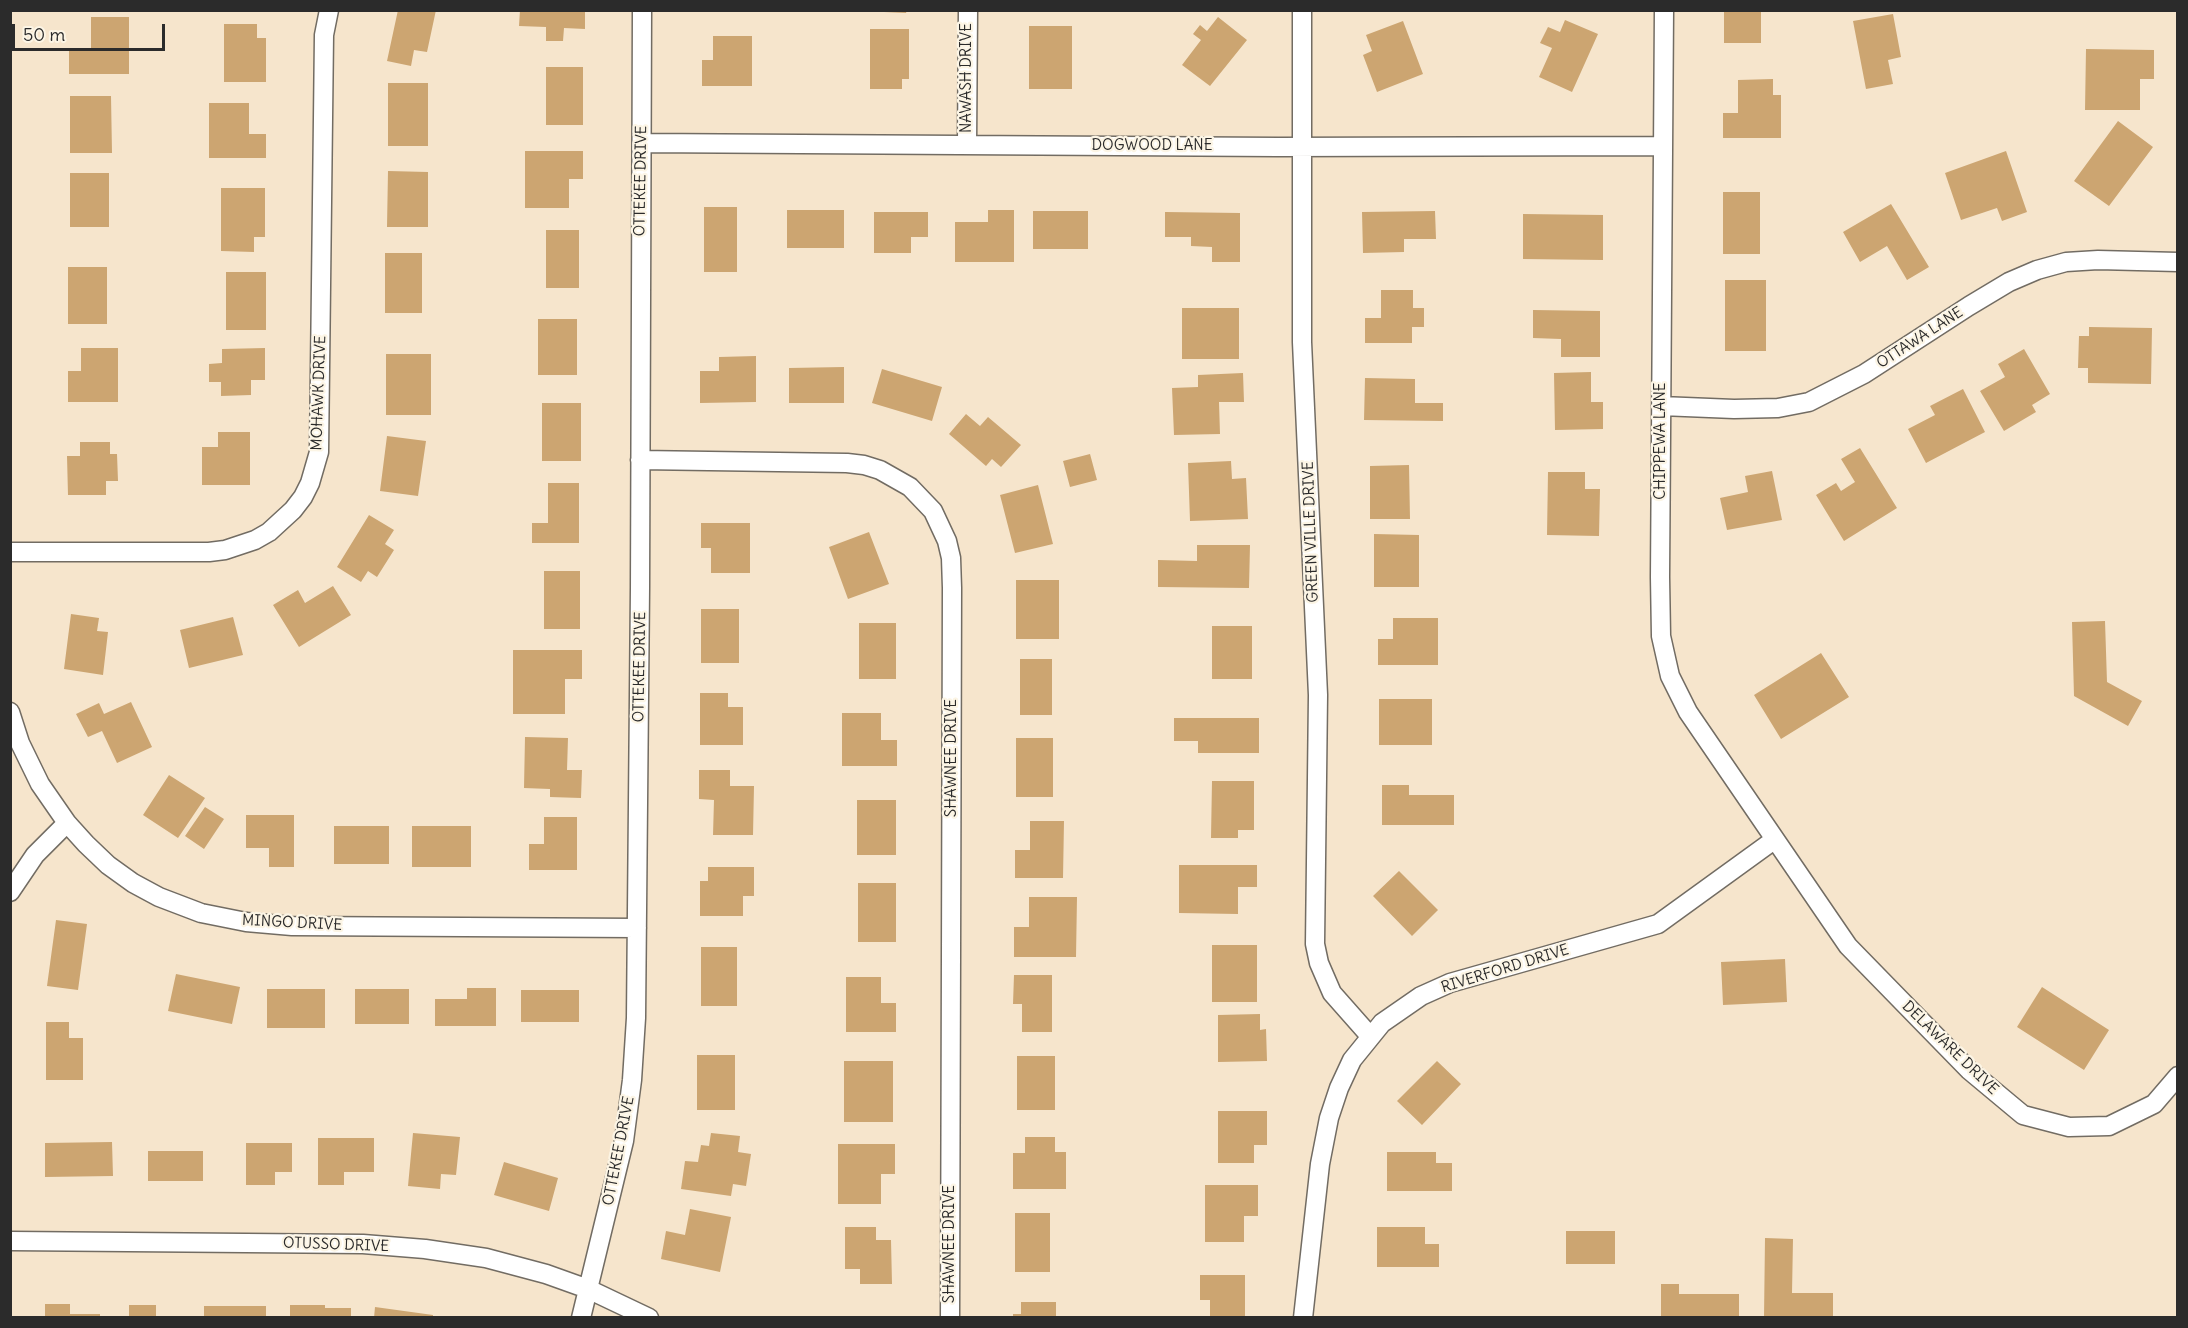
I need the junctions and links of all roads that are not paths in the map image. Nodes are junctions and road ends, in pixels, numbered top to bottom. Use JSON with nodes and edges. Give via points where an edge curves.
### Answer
{"nodes":[{"id":1,"x":329,"y":10,"type":"edge"},
{"id":2,"x":642,"y":10,"type":"edge"},
{"id":3,"x":968,"y":10,"type":"edge"},
{"id":4,"x":1302,"y":10,"type":"edge"},
{"id":5,"x":1664,"y":10,"type":"edge"},
{"id":6,"x":642,"y":143,"type":"junction"},
{"id":7,"x":967,"y":145,"type":"junction"},
{"id":8,"x":1662,"y":146,"type":"junction"},
{"id":9,"x":1301,"y":147,"type":"junction"},
{"id":10,"x":2178,"y":262,"type":"edge"},
{"id":11,"x":1661,"y":406,"type":"junction"},
{"id":12,"x":640,"y":460,"type":"junction"},
{"id":13,"x":10,"y":552,"type":"edge"},
{"id":14,"x":10,"y":712,"type":"edge"},
{"id":15,"x":66,"y":823,"type":"junction"},
{"id":16,"x":1774,"y":840,"type":"junction"},
{"id":17,"x":10,"y":891,"type":"edge"},
{"id":18,"x":637,"y":928,"type":"junction"},
{"id":19,"x":1370,"y":1036,"type":"junction"},
{"id":20,"x":2178,"y":1076,"type":"edge"},
{"id":21,"x":10,"y":1241,"type":"edge"},
{"id":22,"x":588,"y":1289,"type":"junction"},
{"id":23,"x":581,"y":1317,"type":"edge"},
{"id":24,"x":650,"y":1317,"type":"edge"},
{"id":25,"x":950,"y":1317,"type":"edge"},
{"id":26,"x":1302,"y":1317,"type":"edge"}],
"edges":[{"from":1,"to":13,"type":"street","name":"MOHAWK DRIVE","via":[[324,35],[319,452],[303,497],[269,532],[225,550]]},
{"from":2,"to":6,"type":"street","name":"OTTEKEE DRIVE"},
{"from":3,"to":7,"type":"street","name":"NAWASH DRIVE"},
{"from":4,"to":9,"type":"street","name":"GREEN VILLE DRIVE"},
{"from":5,"to":8,"type":"street","name":"CHIPPEWA LANE"},
{"from":6,"to":7,"type":"street","name":"DOGWOOD LANE"},
{"from":6,"to":12,"type":"street","name":"OTTEKEE DRIVE"},
{"from":7,"to":9,"type":"street","name":"DOGWOOD LANE"},
{"from":8,"to":9,"type":"street","name":"DOGWOOD LANE"},
{"from":8,"to":11,"type":"street","name":"CHIPPEWA LANE"},
{"from":9,"to":19,"type":"street","name":"GREEN VILLE DRIVE","via":[[1302,342],[1317,695],[1316,944],[1319,963],[1332,993]]},
{"from":10,"to":11,"type":"street","name":"OTTAWA LANE","via":[[2066,262],[2037,270],[2009,282],[1864,374],[1809,402],[1778,408]]},
{"from":11,"to":16,"type":"street","name":"CHIPPEWA LANE","via":[[1661,636],[1670,676],[1688,712]]},
{"from":12,"to":18,"type":"street","name":"OTTEKEE DRIVE"},
{"from":12,"to":25,"type":"street","name":"SHAWNEE DRIVE","via":[[864,465],[909,487],[933,511],[947,541],[952,588]]},
{"from":14,"to":15,"type":"street","name":"MINGO DRIVE","via":[[40,784]]},
{"from":15,"to":17,"type":"street","via":[[35,855]]},
{"from":15,"to":18,"type":"street","name":"MINGO DRIVE","via":[[133,883],[201,913],[246,922],[292,926]]},
{"from":16,"to":19,"type":"street","name":"RIVERFORD DRIVE","via":[[1658,924],[1450,983],[1394,1013]]},
{"from":16,"to":20,"type":"street","name":"DELAWARE DRIVE","via":[[1848,946],[1969,1070],[2023,1115],[2069,1127],[2109,1126],[2154,1104]]},
{"from":18,"to":22,"type":"street","name":"OTTEKEE DRIVE","via":[[636,1018],[624,1141]]},
{"from":19,"to":26,"type":"street","name":"RIVERFORD DRIVE","via":[[1339,1088],[1329,1118]]},
{"from":21,"to":22,"type":"street","name":"OTUSSO DRIVE","via":[[363,1244],[425,1249],[486,1258]]},
{"from":22,"to":23,"type":"street","name":"OTTEKEE DRIVE"},
{"from":22,"to":24,"type":"street","name":"OTUSSO DRIVE"}]}
